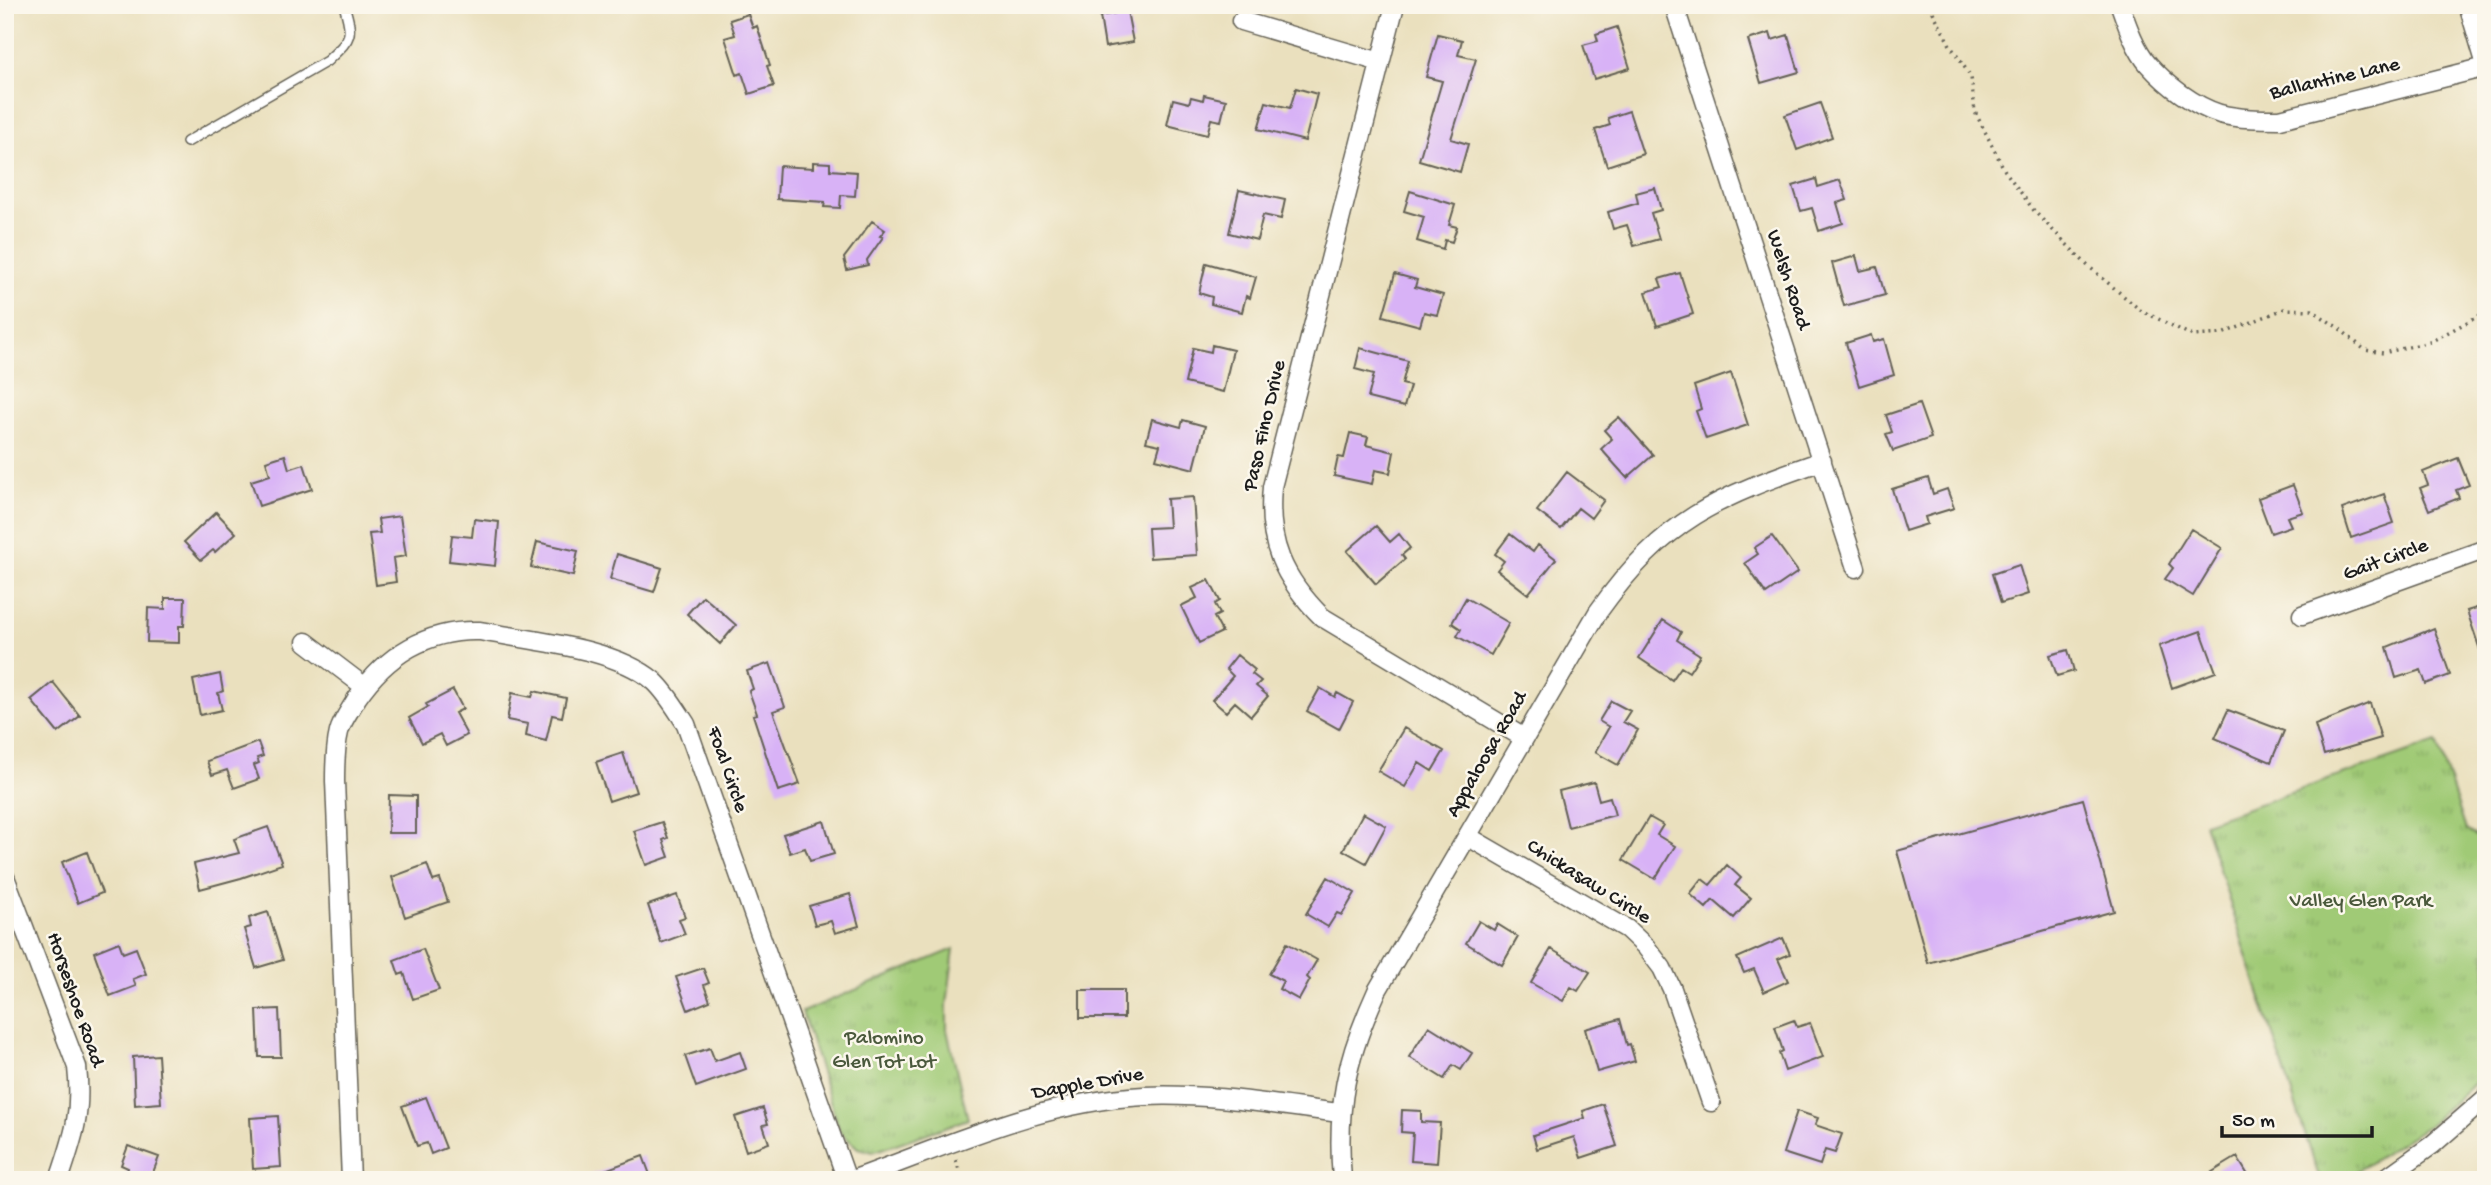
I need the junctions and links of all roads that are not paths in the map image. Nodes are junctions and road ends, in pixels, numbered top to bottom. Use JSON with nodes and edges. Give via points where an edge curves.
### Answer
{"nodes":[{"id":1,"x":344,"y":5,"type":"edge"},
{"id":2,"x":1395,"y":5,"type":"edge"},
{"id":3,"x":1674,"y":5,"type":"edge"},
{"id":4,"x":2120,"y":5,"type":"edge"},
{"id":5,"x":2468,"y":5,"type":"edge"},
{"id":6,"x":1241,"y":21,"type":"dead end"},
{"id":7,"x":1380,"y":62,"type":"junction"},
{"id":8,"x":2486,"y":66,"type":"edge"},
{"id":9,"x":187,"y":142,"type":"dead end"},
{"id":10,"x":1822,"y":461,"type":"junction"},
{"id":11,"x":2486,"y":549,"type":"edge"},
{"id":12,"x":1856,"y":568,"type":"dead end"},
{"id":13,"x":2302,"y":615,"type":"dead end"},
{"id":14,"x":306,"y":642,"type":"dead end"},
{"id":15,"x":365,"y":687,"type":"junction"},
{"id":16,"x":1524,"y":738,"type":"junction"},
{"id":17,"x":1467,"y":836,"type":"junction"},
{"id":18,"x":5,"y":877,"type":"edge"},
{"id":19,"x":2486,"y":1098,"type":"edge"},
{"id":20,"x":1711,"y":1102,"type":"dead end"},
{"id":21,"x":1340,"y":1113,"type":"junction"},
{"id":22,"x":2389,"y":1178,"type":"edge"},
{"id":23,"x":60,"y":1180,"type":"edge"},
{"id":24,"x":351,"y":1180,"type":"edge"},
{"id":25,"x":847,"y":1180,"type":"edge"},
{"id":26,"x":852,"y":1180,"type":"edge"},
{"id":27,"x":1342,"y":1180,"type":"edge"}],
"edges":[{"from":1,"to":9,"type":"lane","via":[[351,28],[347,42],[327,61]]},
{"from":2,"to":7,"type":"street","name":"Paso Fino Drive"},
{"from":3,"to":10,"type":"street","name":"Welsh Road"},
{"from":4,"to":8,"type":"street","name":"Ballantine Lane","via":[[2147,64],[2185,97],[2229,116],[2280,119]]},
{"from":5,"to":8,"type":"street"},
{"from":6,"to":7,"type":"street"},
{"from":7,"to":16,"type":"street","name":"Paso Fino Drive","via":[[1272,486],[1273,535],[1285,572],[1301,597],[1322,617]]},
{"from":10,"to":12,"type":"street","name":"Welsh Road"},
{"from":10,"to":16,"type":"street","name":"Appaloosa Road","via":[[1732,493],[1655,543],[1598,612]]},
{"from":11,"to":13,"type":"street","name":"Gait Circle"},
{"from":14,"to":15,"type":"street"},
{"from":15,"to":24,"type":"street","name":"Foal Circle","via":[[340,730],[335,758]]},
{"from":15,"to":25,"type":"street","name":"Foal Circle","via":[[407,648],[439,634],[463,630],[598,653],[632,666],[654,682],[685,724]]},
{"from":16,"to":17,"type":"street","name":"Appaloosa Road"},
{"from":17,"to":20,"type":"street","name":"Chickasaw Circle","via":[[1627,929],[1646,947],[1672,989]]},
{"from":17,"to":21,"type":"street","name":"Appaloosa Road","via":[[1377,991],[1351,1053]]},
{"from":18,"to":23,"type":"street","name":"Horseshoe Road","via":[[77,1067],[78,1124]]},
{"from":19,"to":22,"type":"street"},
{"from":21,"to":26,"type":"street","name":"Dapple Drive","via":[[1205,1097],[1109,1100],[1022,1120]]},
{"from":21,"to":27,"type":"street","name":"Appaloosa Road"}]}
